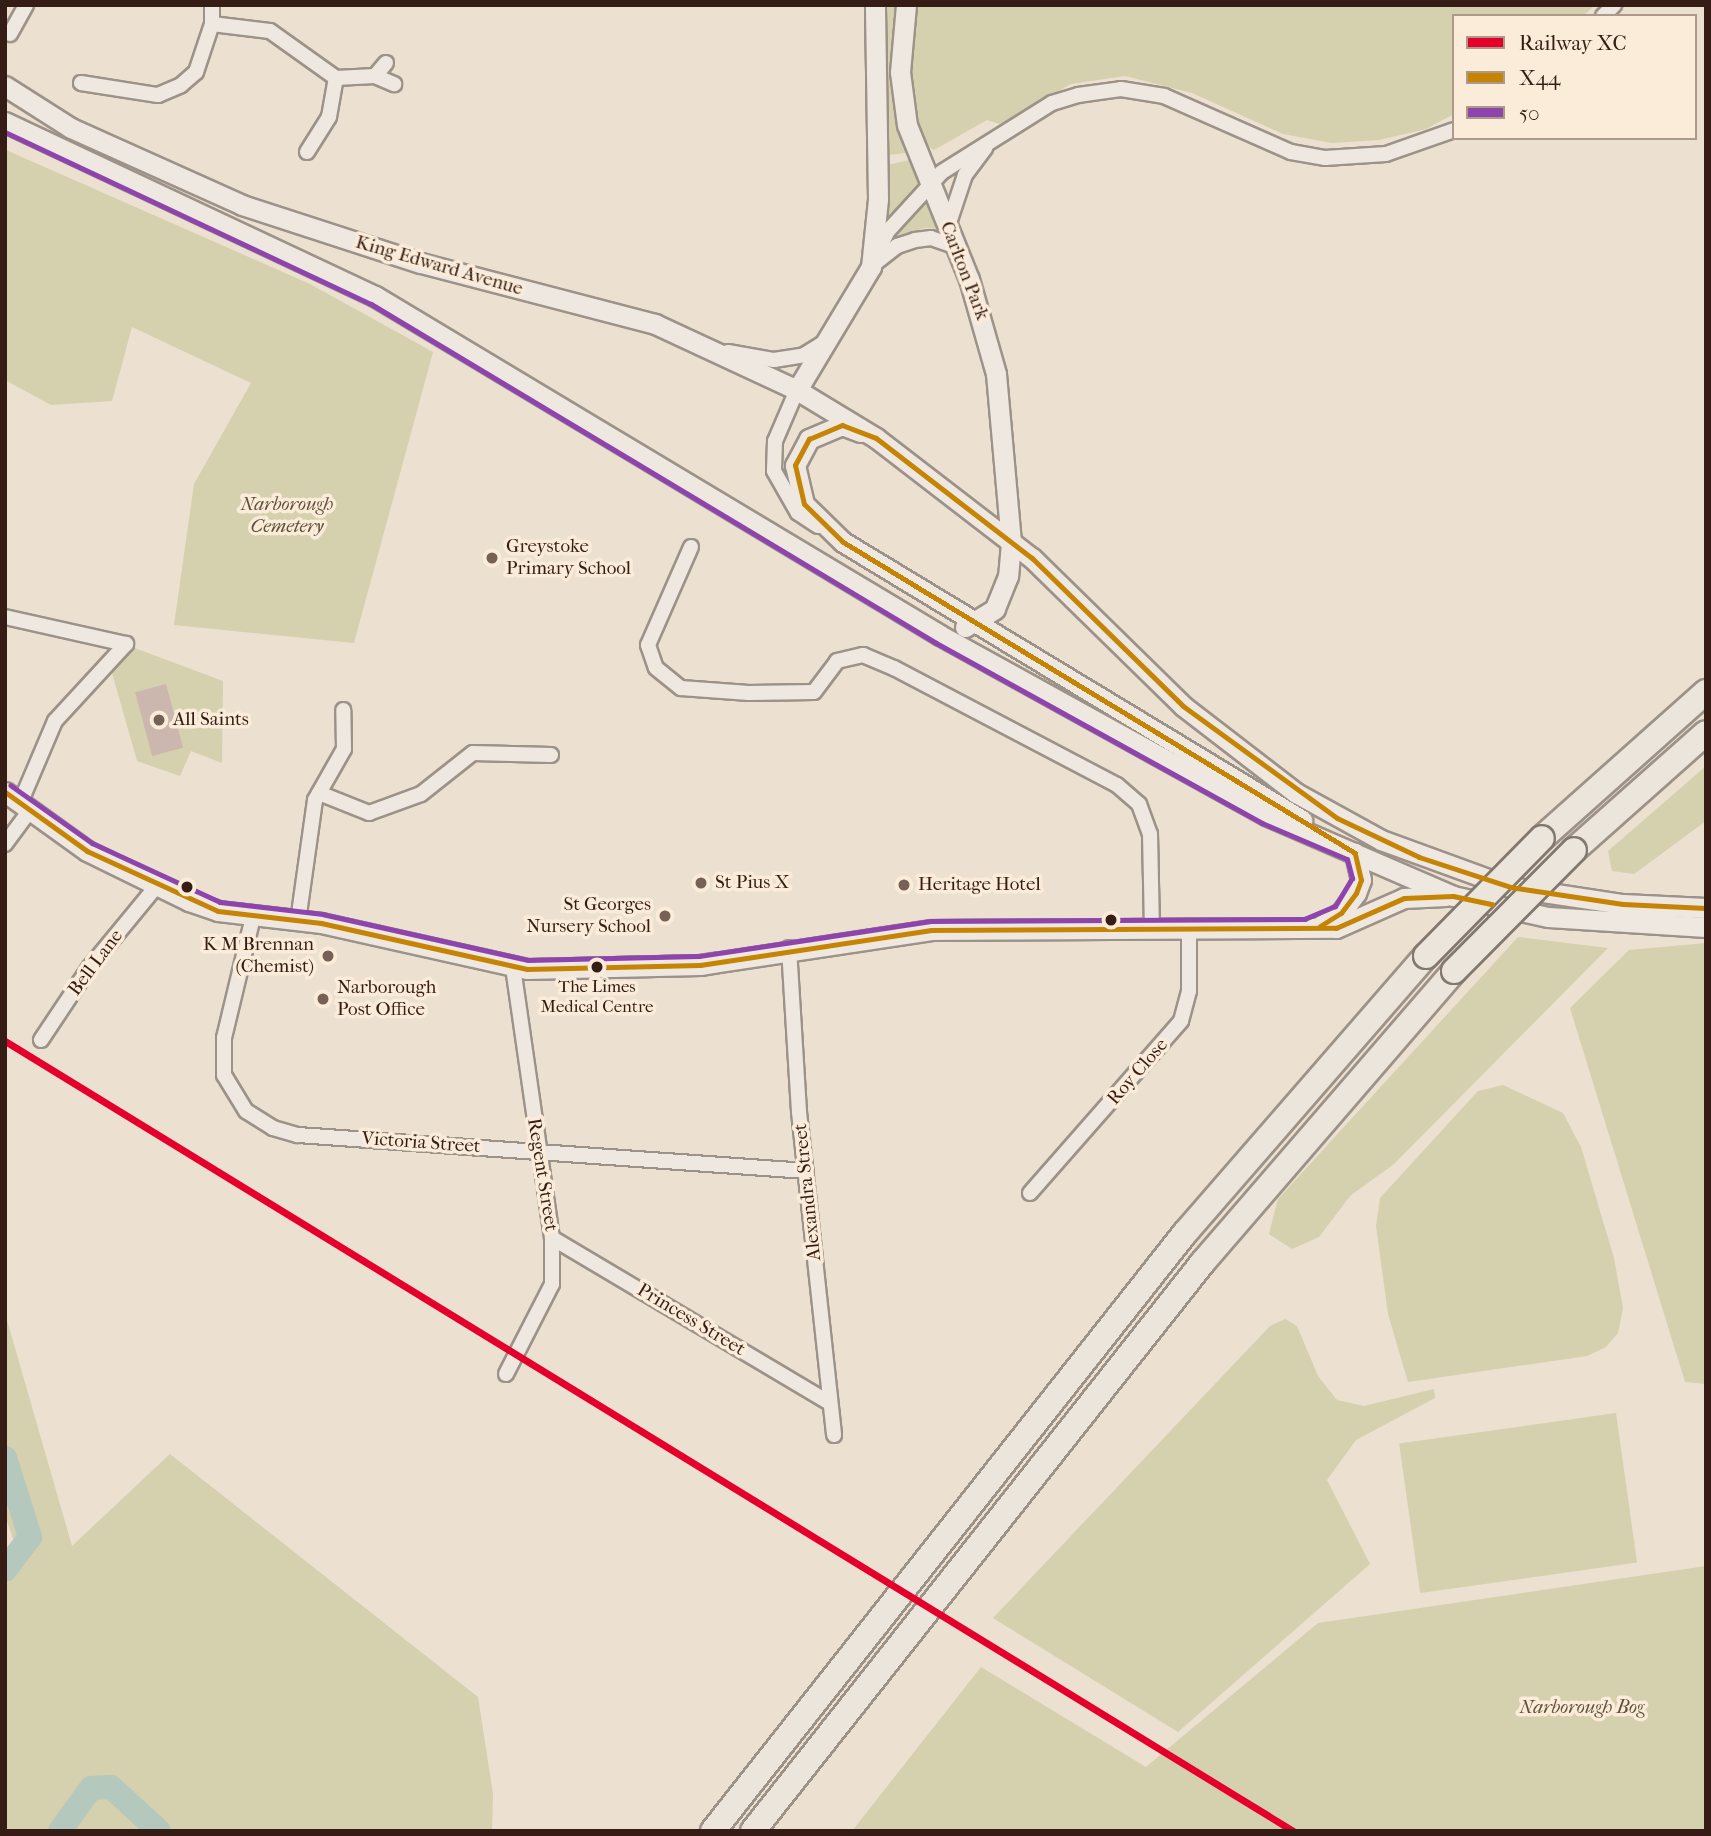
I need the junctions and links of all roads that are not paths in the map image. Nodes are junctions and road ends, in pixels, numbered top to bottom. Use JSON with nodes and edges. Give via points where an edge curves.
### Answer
{"nodes":[{"id":1,"x":26,"y":5,"type":"edge"},
{"id":2,"x":212,"y":5,"type":"edge"},
{"id":3,"x":875,"y":5,"type":"edge"},
{"id":4,"x":906,"y":5,"type":"edge"},
{"id":5,"x":212,"y":24,"type":"junction"},
{"id":6,"x":10,"y":34,"type":"dead end"},
{"id":7,"x":386,"y":63,"type":"dead end"},
{"id":8,"x":375,"y":76,"type":"junction"},
{"id":9,"x":336,"y":78,"type":"junction"},
{"id":10,"x":81,"y":83,"type":"dead end"},
{"id":11,"x":394,"y":84,"type":"dead end"},
{"id":12,"x":5,"y":86,"type":"edge"},
{"id":13,"x":5,"y":122,"type":"edge"},
{"id":14,"x":1452,"y":131,"type":"edge"},
{"id":15,"x":986,"y":147,"type":"junction"},
{"id":16,"x":307,"y":152,"type":"dead end"},
{"id":17,"x":927,"y":184,"type":"junction"},
{"id":18,"x":948,"y":226,"type":"junction"},
{"id":19,"x":954,"y":246,"type":"junction"},
{"id":20,"x":871,"y":267,"type":"junction"},
{"id":21,"x":829,"y":339,"type":"junction"},
{"id":22,"x":710,"y":349,"type":"junction"},
{"id":23,"x":797,"y":390,"type":"junction"},
{"id":24,"x":876,"y":438,"type":"junction"},
{"id":25,"x":843,"y":542,"type":"junction"},
{"id":26,"x":1011,"y":543,"type":"junction"},
{"id":27,"x":691,"y":547,"type":"dead end"},
{"id":28,"x":5,"y":617,"type":"edge"},
{"id":29,"x":975,"y":623,"type":"junction"},
{"id":30,"x":940,"y":635,"type":"junction"},
{"id":31,"x":1706,"y":692,"type":"edge"},
{"id":32,"x":343,"y":710,"type":"dead end"},
{"id":33,"x":1706,"y":733,"type":"edge"},
{"id":34,"x":551,"y":755,"type":"dead end"},
{"id":35,"x":319,"y":793,"type":"junction"},
{"id":36,"x":19,"y":801,"type":"edge"},
{"id":37,"x":5,"y":844,"type":"edge"},
{"id":38,"x":1350,"y":850,"type":"junction"},
{"id":39,"x":155,"y":888,"type":"junction"},
{"id":40,"x":1453,"y":896,"type":"junction"},
{"id":41,"x":1706,"y":908,"type":"edge"},
{"id":42,"x":253,"y":917,"type":"junction"},
{"id":43,"x":298,"y":921,"type":"junction"},
{"id":44,"x":1152,"y":926,"type":"junction"},
{"id":45,"x":1189,"y":926,"type":"junction"},
{"id":46,"x":1320,"y":926,"type":"junction"},
{"id":47,"x":1706,"y":927,"type":"edge"},
{"id":48,"x":789,"y":948,"type":"junction"},
{"id":49,"x":513,"y":967,"type":"junction"},
{"id":50,"x":41,"y":1040,"type":"dead end"},
{"id":51,"x":539,"y":1152,"type":"junction"},
{"id":52,"x":806,"y":1171,"type":"junction"},
{"id":53,"x":1030,"y":1193,"type":"dead end"},
{"id":54,"x":552,"y":1238,"type":"junction"},
{"id":55,"x":506,"y":1374,"type":"dead end"},
{"id":56,"x":830,"y":1403,"type":"junction"},
{"id":57,"x":834,"y":1435,"type":"dead end"},
{"id":58,"x":713,"y":1831,"type":"edge"},
{"id":59,"x":753,"y":1831,"type":"edge"}],
"edges":[{"from":1,"to":6,"type":"street"},
{"from":2,"to":5,"type":"street"},
{"from":3,"to":20,"type":"main road","via":[[878,198]]},
{"from":4,"to":17,"type":"main road","name":"Carlton Park","via":[[901,95]]},
{"from":5,"to":9,"type":"street","via":[[270,31]]},
{"from":5,"to":10,"type":"street","via":[[196,72],[181,85],[158,95]]},
{"from":7,"to":8,"type":"street"},
{"from":8,"to":9,"type":"street"},
{"from":8,"to":11,"type":"street"},
{"from":9,"to":16,"type":"street","via":[[329,117]]},
{"from":12,"to":22,"type":"main road","name":"King Edward Avenue","via":[[71,128],[242,205],[421,263],[656,324]]},
{"from":13,"to":30,"type":"main road","name":"King Edward Avenue","via":[[375,296]]},
{"from":14,"to":15,"type":"street","via":[[1386,154],[1325,158],[1291,152],[1164,96],[1121,89],[1052,103]]},
{"from":15,"to":17,"type":"street","via":[[959,158]]},
{"from":15,"to":18,"type":"street","via":[[965,175]]},
{"from":17,"to":18,"type":"main road","name":"Carlton Park"},
{"from":17,"to":20,"type":"street","via":[[887,232]]},
{"from":18,"to":19,"type":"main road","name":"Carlton Park"},
{"from":19,"to":20,"type":"street","via":[[915,240],[897,246]]},
{"from":19,"to":26,"type":"main road","name":"Carlton Park","via":[[985,323],[996,374]]},
{"from":20,"to":21,"type":"main road"},
{"from":21,"to":22,"type":"street","via":[[804,355],[774,360]]},
{"from":21,"to":23,"type":"main road"},
{"from":22,"to":23,"type":"main road","name":"King Edward Avenue"},
{"from":23,"to":24,"type":"main road","name":"King Edward Avenue"},
{"from":23,"to":25,"type":"street","via":[[775,441],[774,471],[798,513]]},
{"from":24,"to":25,"type":"main road","name":"King Edward Avenue","via":[[842,425],[809,439],[795,465],[804,504]]},
{"from":24,"to":26,"type":"main road","name":"King Edward Avenue"},
{"from":25,"to":29,"type":"main road","name":"King Edward Avenue"},
{"from":26,"to":29,"type":"main road","name":"Carlton Park","via":[[1006,590],[995,609]]},
{"from":26,"to":41,"type":"main road","name":"King Edward Avenue","via":[[1183,706],[1337,818],[1473,877],[1623,904]]},
{"from":27,"to":44,"type":"street","via":[[648,645],[656,668],[681,688],[749,693],[814,692],[837,661],[863,655],[894,668],[1117,785],[1139,804],[1150,834]]},
{"from":28,"to":36,"type":"street","via":[[127,644],[55,722]]},
{"from":29,"to":30,"type":"main road"},
{"from":29,"to":38,"type":"main road","name":"King Edward Avenue"},
{"from":30,"to":38,"type":"main road","name":"King Edward Avenue","via":[[1266,816]]},
{"from":31,"to":58,"type":"highway","bridge":true,"via":[[1542,838],[1426,956],[1185,1233]]},
{"from":32,"to":35,"type":"street","via":[[344,749]]},
{"from":33,"to":59,"type":"highway","bridge":true,"via":[[1574,850],[1454,971],[1203,1262]]},
{"from":34,"to":35,"type":"street","via":[[473,753],[399,806],[369,813]]},
{"from":35,"to":43,"type":"street"},
{"from":36,"to":37,"type":"street"},
{"from":36,"to":39,"type":"main road","via":[[87,851]]},
{"from":38,"to":40,"type":"main road","name":"King Edward Avenue"},
{"from":38,"to":46,"type":"main road","via":[[1361,880],[1342,913]]},
{"from":39,"to":42,"type":"main road","via":[[218,911]]},
{"from":39,"to":50,"type":"street","name":"Bell Lane","via":[[89,968]]},
{"from":40,"to":46,"type":"main road","via":[[1404,898],[1350,926]]},
{"from":40,"to":47,"type":"main road","name":"King Edward Avenue","via":[[1610,924]]},
{"from":42,"to":43,"type":"main road"},
{"from":42,"to":51,"type":"street","name":"Victoria Street","via":[[223,1038],[224,1075],[246,1111],[298,1135]]},
{"from":43,"to":49,"type":"main road"},
{"from":44,"to":45,"type":"main road"},
{"from":44,"to":48,"type":"main road","via":[[931,930]]},
{"from":45,"to":46,"type":"main road"},
{"from":45,"to":53,"type":"street","name":"Roy Close","via":[[1189,990],[1181,1021]]},
{"from":48,"to":49,"type":"main road","via":[[700,965]]},
{"from":48,"to":52,"type":"street","name":"Alexandra Street"},
{"from":49,"to":51,"type":"street","name":"Regent Street"},
{"from":51,"to":52,"type":"street","name":"Victoria Street"},
{"from":51,"to":54,"type":"street","name":"Regent Street"},
{"from":52,"to":56,"type":"street","name":"Alexandra Street"},
{"from":54,"to":55,"type":"street","name":"Regent Street","via":[[552,1284]]},
{"from":54,"to":56,"type":"street","name":"Princess Street"},
{"from":56,"to":57,"type":"street","name":"Alexandra Street"}]}
